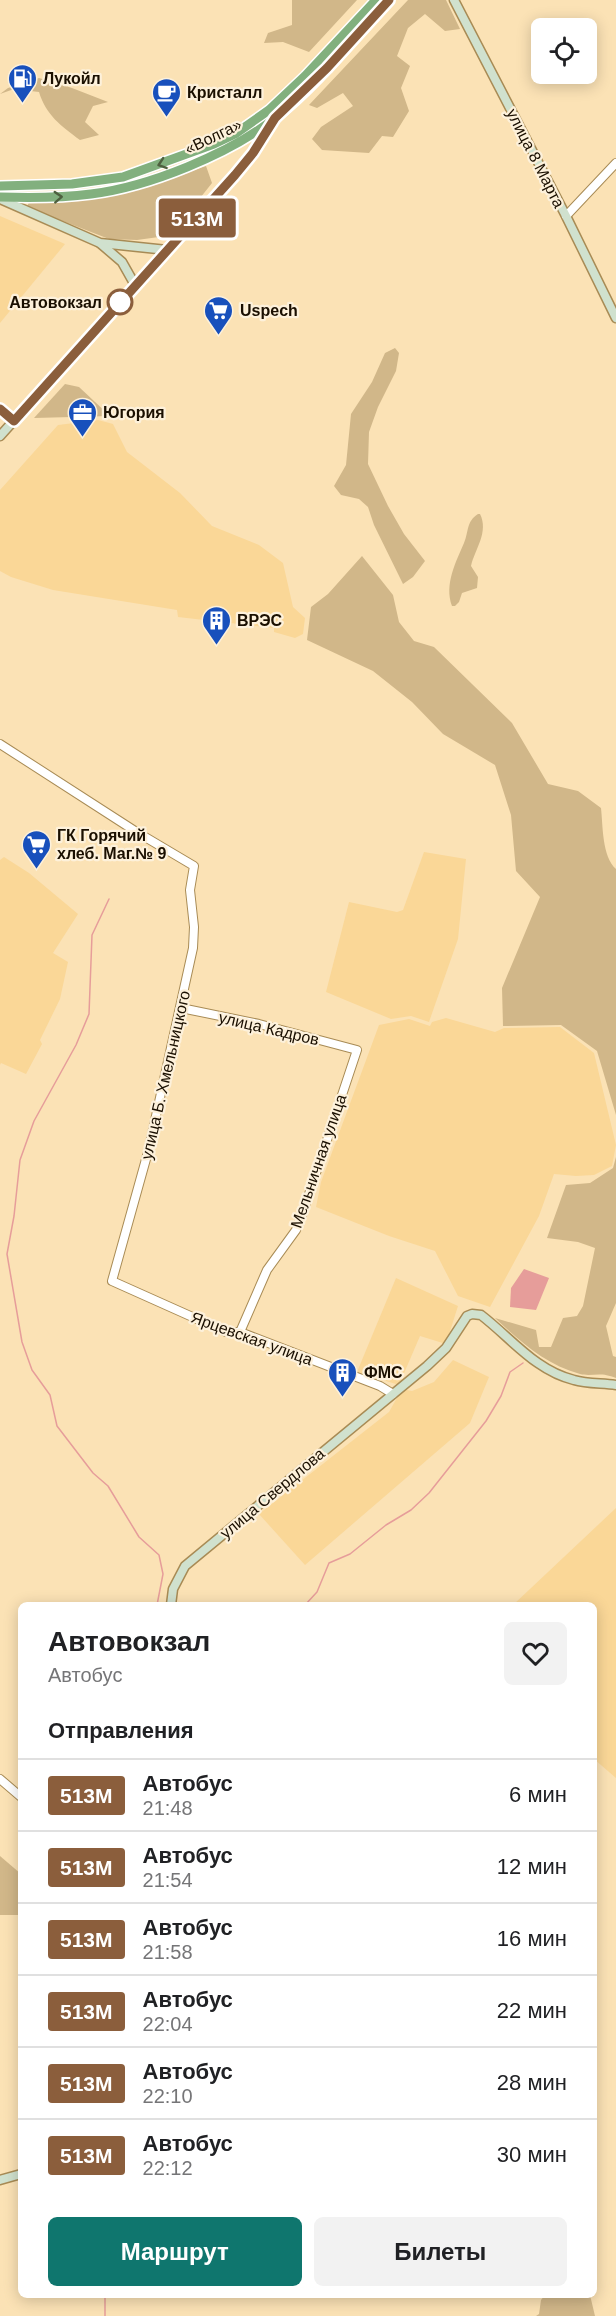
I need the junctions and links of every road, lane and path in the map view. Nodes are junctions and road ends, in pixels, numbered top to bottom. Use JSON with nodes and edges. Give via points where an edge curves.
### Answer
{"nodes":[{"id":1,"x":376,"y":0,"type":"edge"},
{"id":2,"x":388,"y":0,"type":"edge"},
{"id":3,"x":454,"y":0,"type":"edge"},
{"id":4,"x":275,"y":118,"type":"junction"},
{"id":5,"x":616,"y":163,"type":"edge"},
{"id":6,"x":0,"y":186,"type":"edge"},
{"id":7,"x":0,"y":198,"type":"edge"},
{"id":8,"x":566,"y":216,"type":"junction"},
{"id":9,"x":100,"y":243,"type":"junction"},
{"id":10,"x":128,"y":248,"type":"junction"},
{"id":11,"x":167,"y":250,"type":"junction"},
{"id":12,"x":122,"y":262,"type":"junction"},
{"id":13,"x":135,"y":285,"type":"junction"},
{"id":14,"x":616,"y":318,"type":"edge"},
{"id":15,"x":0,"y":436,"type":"edge"},
{"id":16,"x":0,"y":744,"type":"edge"},
{"id":17,"x":181,"y":1008,"type":"junction"},
{"id":18,"x":357,"y":1050,"type":"joint"},
{"id":19,"x":112,"y":1281,"type":"joint"},
{"id":20,"x":240,"y":1332,"type":"junction"},
{"id":21,"x":616,"y":1385,"type":"edge"},
{"id":22,"x":393,"y":1394,"type":"junction"},
{"id":23,"x":171,"y":1602,"type":"edge"},
{"id":24,"x":0,"y":1779,"type":"edge"},
{"id":25,"x":18,"y":1794,"type":"edge"},
{"id":26,"x":18,"y":2175,"type":"edge"},
{"id":27,"x":0,"y":2180,"type":"edge"}],
"edges":[{"from":1,"to":6,"type":"highway","name":"«Волга»","one_way":true,"via":[[288,93],[255,121],[221,141],[123,177],[72,184]]},
{"from":2,"to":4,"type":"highway","name":"«Волга»"},
{"from":3,"to":8,"type":"main road","name":"улица 8 Марта"},
{"from":7,"to":4,"type":"highway","name":"«Волга»","one_way":true,"via":[[61,197],[120,189],[212,156]]},
{"from":4,"to":11,"type":"main road","via":[[247,161]]},
{"from":5,"to":8,"type":"street"},
{"from":7,"to":9,"type":"main road"},
{"from":8,"to":14,"type":"main road","name":"улица 8 Марта"},
{"from":9,"to":10,"type":"main road"},
{"from":9,"to":12,"type":"main road"},
{"from":10,"to":11,"type":"main road"},
{"from":10,"to":12,"type":"main road","via":[[122,253]]},
{"from":11,"to":13,"type":"main road"},
{"from":12,"to":13,"type":"main road"},
{"from":13,"to":15,"type":"main road"},
{"from":16,"to":17,"type":"street","name":"улица Б. Хмельницкого","via":[[194,866],[190,890],[193,948]]},
{"from":17,"to":18,"type":"street","name":"улица Кадров"},
{"from":17,"to":19,"type":"street","name":"улица Б. Хмельницкого","via":[[148,1152]]},
{"from":18,"to":20,"type":"street","name":"Мельничная улица","via":[[296,1230],[267,1270]]},
{"from":19,"to":20,"type":"street","name":"Ярцевская улица","via":[[226,1332]]},
{"from":20,"to":22,"type":"street","name":"Ярцевская улица"},
{"from":21,"to":22,"type":"main road","name":"улица Свердлова","via":[[553,1373],[481,1315],[472,1314],[440,1354]]},
{"from":22,"to":23,"type":"main road","name":"улица Свердлова","via":[[185,1566],[173,1589]]},
{"from":24,"to":25,"type":"street"},
{"from":26,"to":27,"type":"main road"}]}
